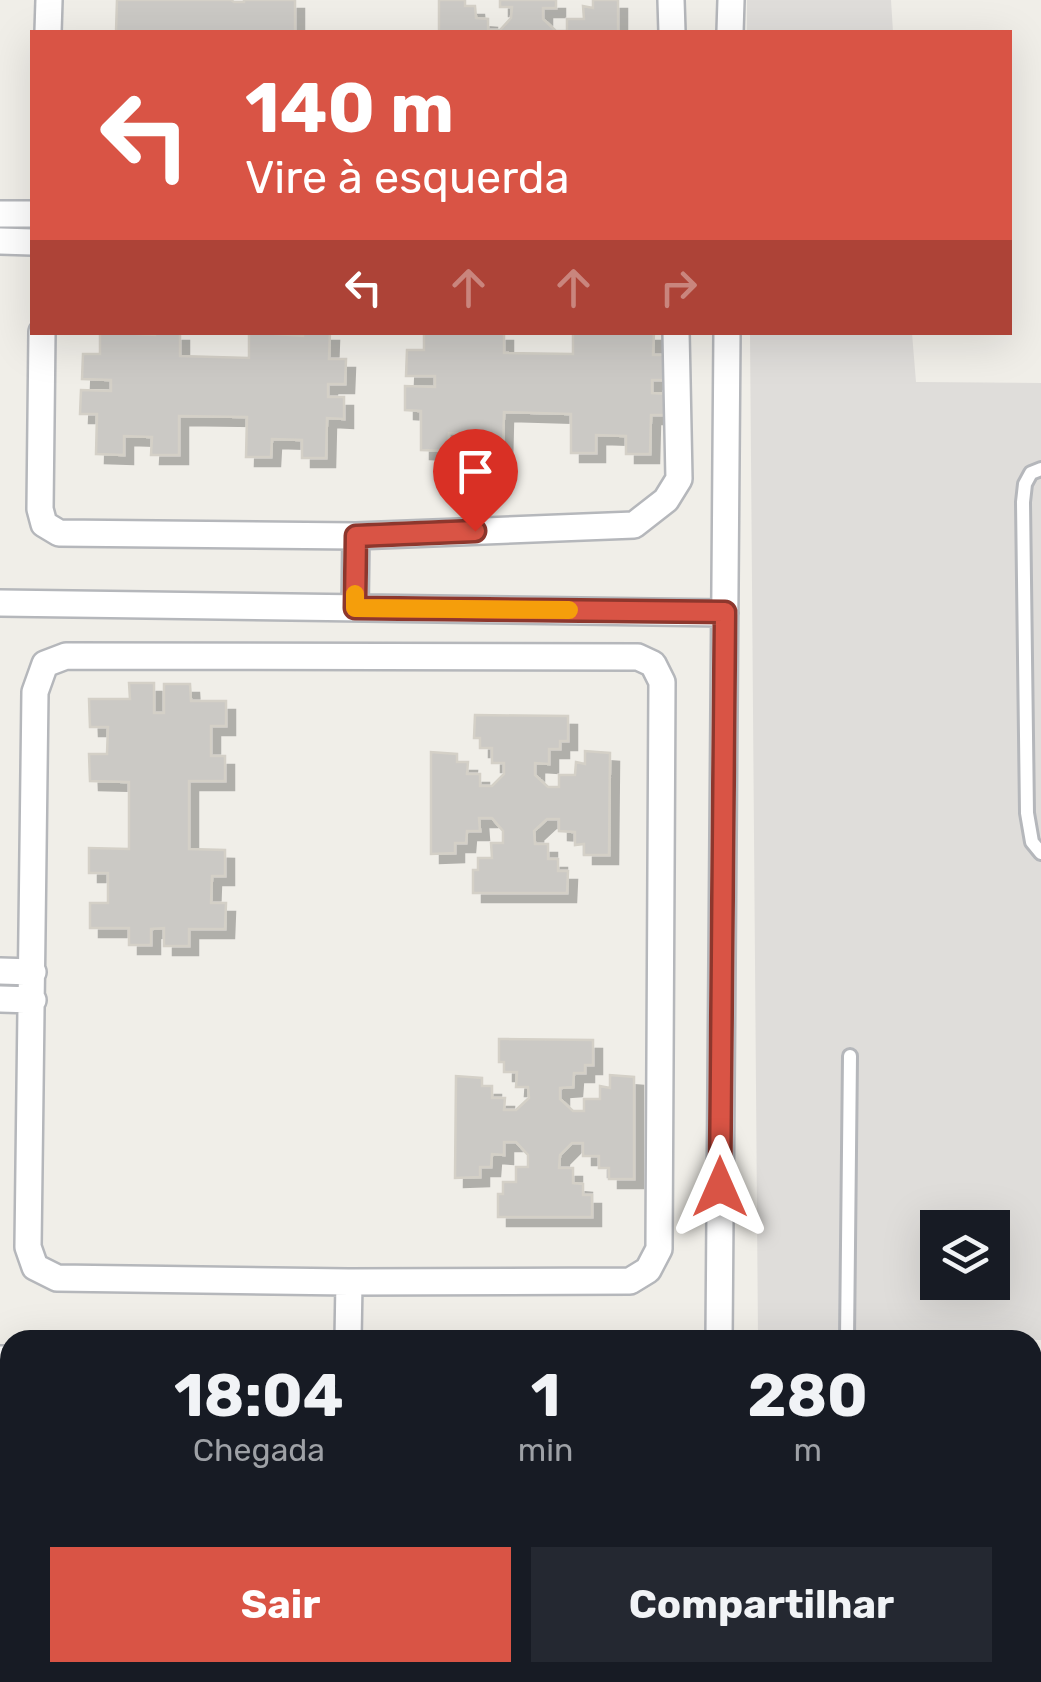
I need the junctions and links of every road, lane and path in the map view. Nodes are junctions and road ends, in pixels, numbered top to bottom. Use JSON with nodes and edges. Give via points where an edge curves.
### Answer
{"nodes":[{"id":1,"x":49,"y":0,"type":"edge"},
{"id":2,"x":671,"y":0,"type":"edge"},
{"id":3,"x":731,"y":0,"type":"edge"},
{"id":4,"x":48,"y":30,"type":"edge"},
{"id":5,"x":672,"y":30,"type":"edge"},
{"id":6,"x":730,"y":30,"type":"edge"},
{"id":7,"x":0,"y":214,"type":"edge"},
{"id":8,"x":30,"y":214,"type":"edge"},
{"id":9,"x":0,"y":241,"type":"edge"},
{"id":10,"x":30,"y":242,"type":"edge"},
{"id":11,"x":42,"y":335,"type":"edge"},
{"id":12,"x":676,"y":335,"type":"edge"},
{"id":13,"x":728,"y":335,"type":"edge"},
{"id":14,"x":1041,"y":469,"type":"edge"},
{"id":15,"x":356,"y":536,"type":"junction"},
{"id":16,"x":0,"y":603,"type":"edge"},
{"id":17,"x":355,"y":608,"type":"junction"},
{"id":18,"x":725,"y":612,"type":"junction"},
{"id":19,"x":1041,"y":853,"type":"edge"},
{"id":20,"x":0,"y":972,"type":"edge"},
{"id":21,"x":33,"y":972,"type":"junction"},
{"id":22,"x":0,"y":999,"type":"edge"},
{"id":23,"x":32,"y":1000,"type":"junction"},
{"id":24,"x":850,"y":1056,"type":"dead end"},
{"id":25,"x":349,"y":1282,"type":"junction"},
{"id":26,"x":348,"y":1330,"type":"edge"},
{"id":27,"x":719,"y":1330,"type":"edge"},
{"id":28,"x":847,"y":1330,"type":"edge"}],
"edges":[{"from":1,"to":4,"type":"street"},
{"from":2,"to":5,"type":"street"},
{"from":3,"to":6,"type":"street"},
{"from":7,"to":8,"type":"street"},
{"from":9,"to":10,"type":"street"},
{"from":11,"to":15,"type":"street","via":[[44,524],[59,533]]},
{"from":12,"to":15,"type":"street","via":[[679,479],[666,500],[634,525]]},
{"from":13,"to":18,"type":"street"},
{"from":14,"to":19,"type":"lane","via":[[1031,473],[1023,502],[1028,813],[1032,842]]},
{"from":15,"to":17,"type":"street"},
{"from":16,"to":17,"type":"street"},
{"from":17,"to":18,"type":"street"},
{"from":18,"to":27,"type":"street"},
{"from":20,"to":21,"type":"street"},
{"from":21,"to":23,"type":"street"},
{"from":21,"to":25,"type":"street","via":[[35,692],[45,664],[66,656],[638,657],[653,664],[662,682],[658,1249],[648,1270],[630,1281]]},
{"from":22,"to":23,"type":"street"},
{"from":23,"to":25,"type":"street","via":[[28,1247],[35,1267],[57,1278]]},
{"from":24,"to":28,"type":"lane"},
{"from":25,"to":26,"type":"street"}]}
